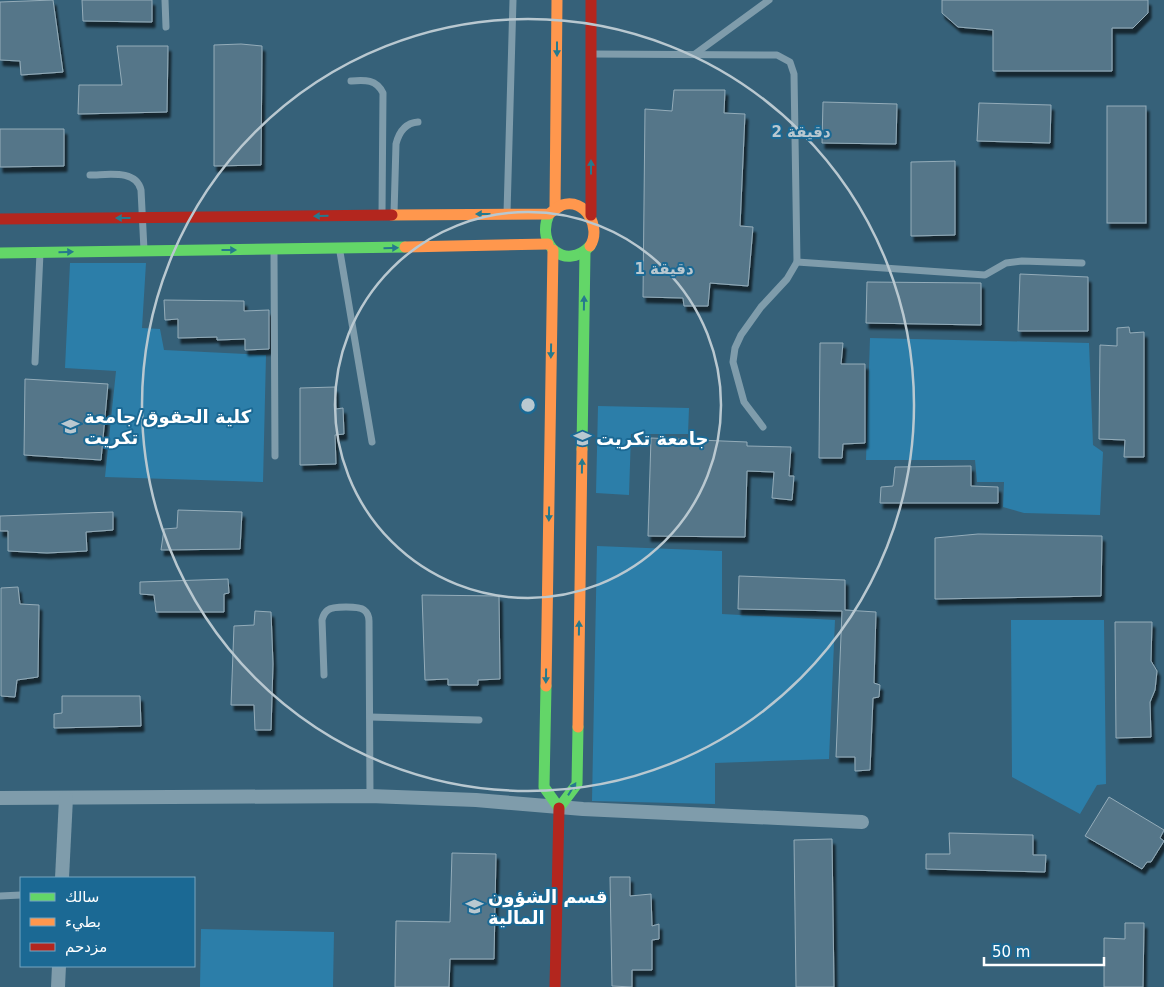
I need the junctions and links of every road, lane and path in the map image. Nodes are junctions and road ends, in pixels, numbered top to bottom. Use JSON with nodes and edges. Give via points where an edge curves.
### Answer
{"nodes":[{"id":1,"x":165,"y":0,"type":"edge"},
{"id":2,"x":513,"y":0,"type":"edge"},
{"id":3,"x":557,"y":0,"type":"edge"},
{"id":4,"x":591,"y":0,"type":"edge"},
{"id":5,"x":769,"y":0,"type":"edge"},
{"id":6,"x":166,"y":27,"type":"dead end"},
{"id":7,"x":591,"y":54,"type":"junction"},
{"id":8,"x":695,"y":54,"type":"junction"},
{"id":9,"x":351,"y":82,"type":"dead end"},
{"id":10,"x":418,"y":122,"type":"dead end"},
{"id":11,"x":90,"y":175,"type":"dead end"},
{"id":12,"x":552,"y":211,"type":"junction"},
{"id":13,"x":508,"y":214,"type":"junction"},
{"id":14,"x":388,"y":215,"type":"junction"},
{"id":15,"x":591,"y":215,"type":"junction"},
{"id":16,"x":142,"y":218,"type":"junction"},
{"id":17,"x":0,"y":219,"type":"edge"},
{"id":18,"x":550,"y":247,"type":"junction"},
{"id":19,"x":340,"y":249,"type":"junction"},
{"id":20,"x":144,"y":250,"type":"junction"},
{"id":21,"x":274,"y":250,"type":"junction"},
{"id":22,"x":585,"y":251,"type":"junction"},
{"id":23,"x":0,"y":253,"type":"edge"},
{"id":24,"x":40,"y":253,"type":"junction"},
{"id":25,"x":797,"y":262,"type":"junction"},
{"id":26,"x":1082,"y":263,"type":"dead end"},
{"id":27,"x":35,"y":362,"type":"dead end"},
{"id":28,"x":763,"y":427,"type":"dead end"},
{"id":29,"x":372,"y":442,"type":"dead end"},
{"id":30,"x":275,"y":456,"type":"dead end"},
{"id":31,"x":324,"y":675,"type":"dead end"},
{"id":32,"x":370,"y":717,"type":"junction"},
{"id":33,"x":479,"y":720,"type":"dead end"},
{"id":34,"x":370,"y":796,"type":"junction"},
{"id":35,"x":0,"y":798,"type":"edge"},
{"id":36,"x":66,"y":798,"type":"junction"},
{"id":37,"x":559,"y":808,"type":"junction"},
{"id":38,"x":862,"y":822,"type":"dead end"},
{"id":39,"x":62,"y":877,"type":"edge"},
{"id":40,"x":20,"y":894,"type":"edge"},
{"id":41,"x":0,"y":896,"type":"edge"},
{"id":42,"x":59,"y":967,"type":"edge"},
{"id":43,"x":58,"y":987,"type":"edge"},
{"id":44,"x":555,"y":987,"type":"edge"}],
"edges":[{"from":1,"to":6,"type":"lane"},
{"from":2,"to":13,"type":"lane"},
{"from":3,"to":12,"type":"street","one_way":true},
{"from":4,"to":7,"type":"street"},
{"from":5,"to":8,"type":"lane"},
{"from":7,"to":8,"type":"lane"},
{"from":15,"to":7,"type":"street","one_way":true},
{"from":8,"to":25,"type":"lane","via":[[777,55],[790,62],[794,74]]},
{"from":9,"to":14,"type":"lane","via":[[371,81],[383,93]]},
{"from":10,"to":14,"type":"lane","via":[[404,128],[396,144]]},
{"from":11,"to":16,"type":"lane","via":[[126,175],[135,179],[142,190]]},
{"from":12,"to":13,"type":"street"},
{"from":12,"to":15,"type":"street","via":[[565,204],[575,204]]},
{"from":12,"to":18,"type":"street","via":[[544,228],[544,237]]},
{"from":13,"to":14,"type":"street","one_way":true},
{"from":14,"to":16,"type":"street","one_way":true},
{"from":15,"to":22,"type":"street","via":[[596,231]]},
{"from":16,"to":17,"type":"street","one_way":true},
{"from":16,"to":20,"type":"lane"},
{"from":19,"to":18,"type":"street","one_way":true},
{"from":18,"to":22,"type":"street","via":[[569,256]]},
{"from":18,"to":37,"type":"street","one_way":true,"via":[[544,787]]},
{"from":19,"to":21,"type":"street"},
{"from":19,"to":29,"type":"lane"},
{"from":20,"to":21,"type":"street","one_way":true},
{"from":24,"to":20,"type":"street","one_way":true},
{"from":21,"to":30,"type":"lane"},
{"from":37,"to":22,"type":"street","one_way":true,"via":[[577,784]]},
{"from":23,"to":24,"type":"street"},
{"from":24,"to":27,"type":"lane"},
{"from":25,"to":26,"type":"lane","via":[[985,275],[1006,263],[1022,261]]},
{"from":25,"to":28,"type":"lane","via":[[741,335],[732,362],[744,402]]},
{"from":31,"to":32,"type":"lane","via":[[324,614],[334,608],[362,608],[369,620]]},
{"from":32,"to":33,"type":"lane"},
{"from":32,"to":34,"type":"lane"},
{"from":34,"to":36,"type":"street"},
{"from":34,"to":37,"type":"street","via":[[476,800]]},
{"from":35,"to":36,"type":"street"},
{"from":36,"to":39,"type":"street"},
{"from":37,"to":38,"type":"street"},
{"from":37,"to":44,"type":"street"},
{"from":40,"to":41,"type":"lane"},
{"from":42,"to":43,"type":"street"}]}
